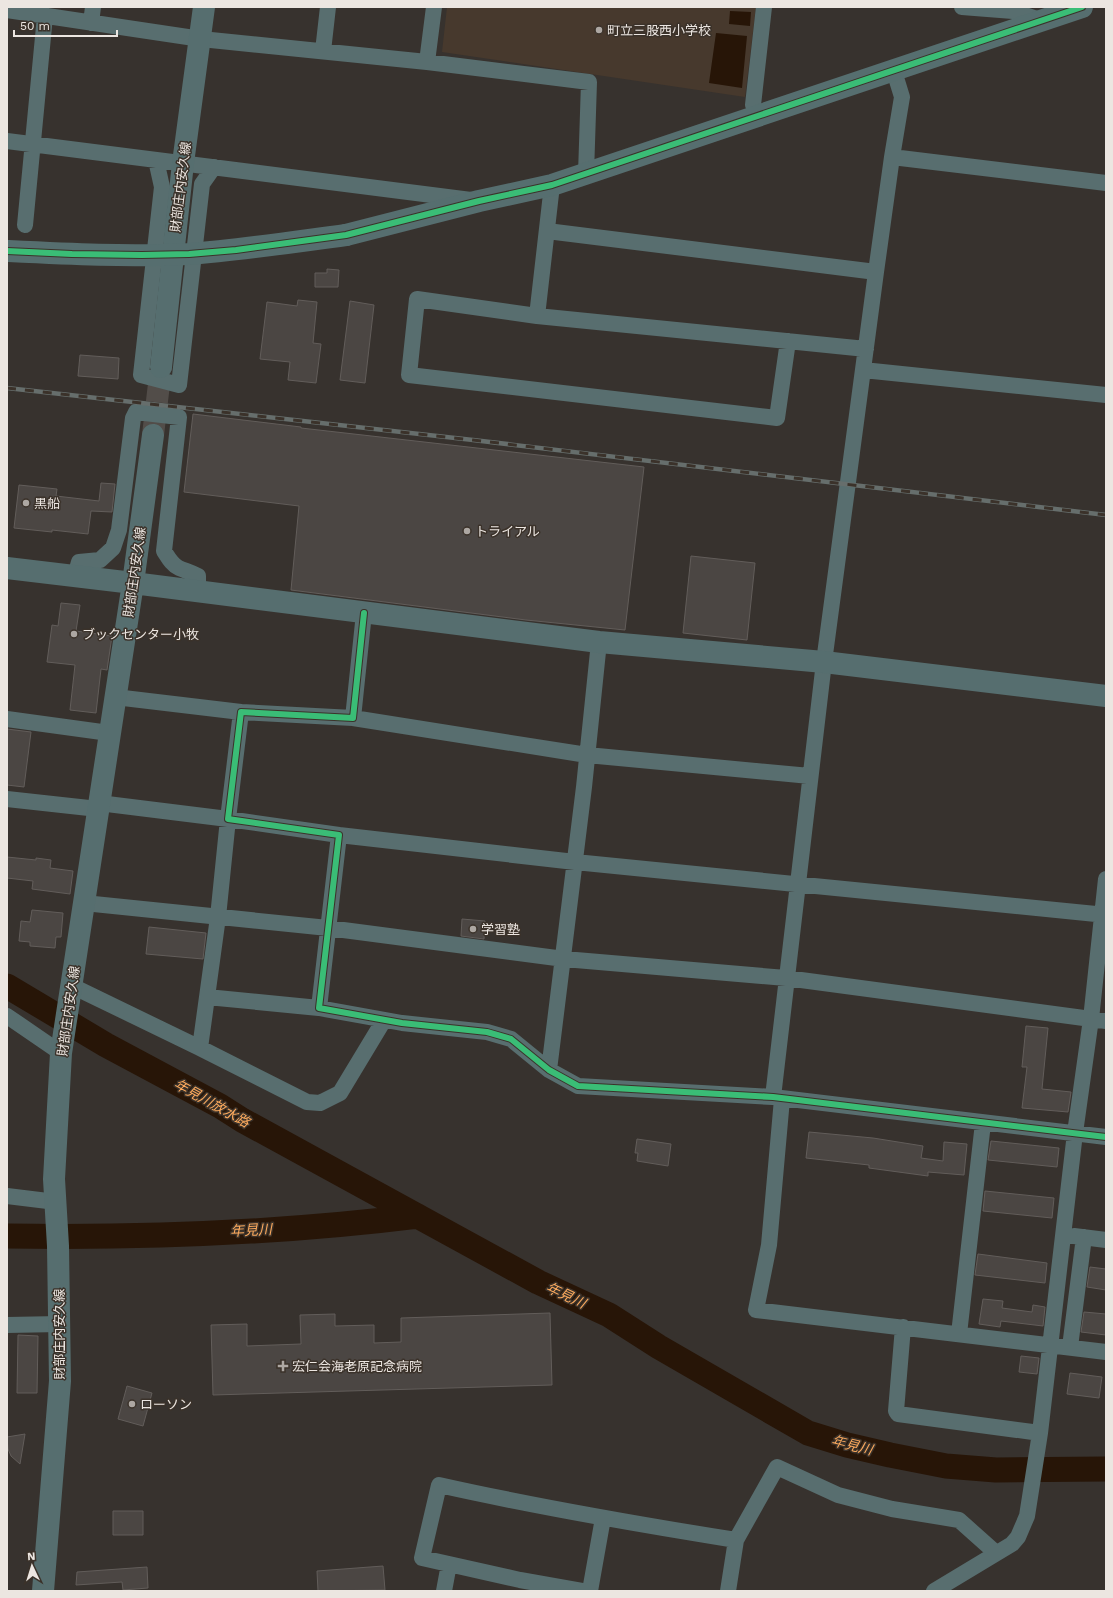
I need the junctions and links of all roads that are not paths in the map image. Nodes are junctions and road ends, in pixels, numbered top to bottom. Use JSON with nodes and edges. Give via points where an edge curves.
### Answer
{"nodes":[{"id":1,"x":204,"y":7,"type":"edge"},
{"id":2,"x":328,"y":7,"type":"edge"},
{"id":3,"x":434,"y":7,"type":"edge"},
{"id":4,"x":764,"y":7,"type":"edge"},
{"id":5,"x":962,"y":7,"type":"edge"},
{"id":6,"x":1082,"y":7,"type":"edge"},
{"id":7,"x":7,"y":10,"type":"edge"},
{"id":8,"x":1054,"y":14,"type":"edge"},
{"id":9,"x":92,"y":15,"type":"edge"},
{"id":10,"x":45,"y":16,"type":"junction"},
{"id":11,"x":200,"y":39,"type":"junction"},
{"id":12,"x":323,"y":51,"type":"junction"},
{"id":13,"x":427,"y":62,"type":"junction"},
{"id":14,"x":894,"y":71,"type":"junction"},
{"id":15,"x":760,"y":116,"type":"junction"},
{"id":16,"x":7,"y":141,"type":"edge"},
{"id":17,"x":32,"y":144,"type":"junction"},
{"id":18,"x":892,"y":157,"type":"junction"},
{"id":19,"x":156,"y":160,"type":"junction"},
{"id":20,"x":182,"y":163,"type":"junction"},
{"id":21,"x":214,"y":167,"type":"junction"},
{"id":22,"x":586,"y":174,"type":"junction"},
{"id":23,"x":1106,"y":183,"type":"edge"},
{"id":24,"x":552,"y":185,"type":"junction"},
{"id":25,"x":478,"y":201,"type":"junction"},
{"id":26,"x":25,"y":225,"type":"dead end"},
{"id":27,"x":547,"y":231,"type":"junction"},
{"id":28,"x":7,"y":251,"type":"edge"},
{"id":29,"x":876,"y":272,"type":"junction"},
{"id":30,"x":537,"y":316,"type":"junction"},
{"id":31,"x":788,"y":341,"type":"junction"},
{"id":32,"x":866,"y":349,"type":"junction"},
{"id":33,"x":161,"y":367,"type":"tunnel mouth"},
{"id":34,"x":863,"y":370,"type":"junction"},
{"id":35,"x":1106,"y":395,"type":"edge"},
{"id":36,"x":153,"y":435,"type":"tunnel mouth"},
{"id":37,"x":7,"y":568,"type":"edge"},
{"id":38,"x":75,"y":576,"type":"junction"},
{"id":39,"x":133,"y":583,"type":"junction"},
{"id":40,"x":198,"y":591,"type":"junction"},
{"id":41,"x":364,"y":613,"type":"junction"},
{"id":42,"x":599,"y":642,"type":"junction"},
{"id":43,"x":824,"y":662,"type":"junction"},
{"id":44,"x":1106,"y":696,"type":"edge"},
{"id":45,"x":114,"y":697,"type":"junction"},
{"id":46,"x":241,"y":712,"type":"junction"},
{"id":47,"x":353,"y":718,"type":"junction"},
{"id":48,"x":7,"y":720,"type":"edge"},
{"id":49,"x":109,"y":733,"type":"junction"},
{"id":50,"x":587,"y":755,"type":"junction"},
{"id":51,"x":810,"y":776,"type":"junction"},
{"id":52,"x":7,"y":799,"type":"edge"},
{"id":53,"x":98,"y":806,"type":"junction"},
{"id":54,"x":228,"y":819,"type":"junction"},
{"id":55,"x":339,"y":835,"type":"junction"},
{"id":56,"x":575,"y":862,"type":"junction"},
{"id":57,"x":1106,"y":879,"type":"edge"},
{"id":58,"x":798,"y":883,"type":"junction"},
{"id":59,"x":84,"y":903,"type":"junction"},
{"id":60,"x":1104,"y":915,"type":"edge"},
{"id":61,"x":218,"y":917,"type":"junction"},
{"id":62,"x":328,"y":928,"type":"junction"},
{"id":63,"x":564,"y":959,"type":"junction"},
{"id":64,"x":786,"y":978,"type":"junction"},
{"id":65,"x":71,"y":989,"type":"junction"},
{"id":66,"x":207,"y":997,"type":"junction"},
{"id":67,"x":319,"y":1008,"type":"junction"},
{"id":68,"x":7,"y":1016,"type":"edge"},
{"id":69,"x":384,"y":1020,"type":"junction"},
{"id":70,"x":1098,"y":1020,"type":"edge"},
{"id":71,"x":62,"y":1047,"type":"junction"},
{"id":72,"x":200,"y":1048,"type":"junction"},
{"id":73,"x":549,"y":1070,"type":"junction"},
{"id":74,"x":778,"y":1098,"type":"junction"},
{"id":75,"x":983,"y":1123,"type":"junction"},
{"id":76,"x":1075,"y":1133,"type":"junction"},
{"id":77,"x":1106,"y":1137,"type":"edge"},
{"id":78,"x":7,"y":1196,"type":"edge"},
{"id":79,"x":56,"y":1207,"type":"junction"},
{"id":80,"x":1064,"y":1234,"type":"junction"},
{"id":81,"x":1084,"y":1237,"type":"junction"},
{"id":82,"x":1106,"y":1240,"type":"edge"},
{"id":83,"x":60,"y":1324,"type":"junction"},
{"id":84,"x":7,"y":1325,"type":"edge"},
{"id":85,"x":903,"y":1327,"type":"junction"},
{"id":86,"x":959,"y":1334,"type":"junction"},
{"id":87,"x":1051,"y":1345,"type":"junction"},
{"id":88,"x":1070,"y":1347,"type":"junction"},
{"id":89,"x":1106,"y":1352,"type":"edge"},
{"id":90,"x":1040,"y":1432,"type":"junction"},
{"id":91,"x":602,"y":1518,"type":"junction"},
{"id":92,"x":736,"y":1540,"type":"junction"},
{"id":93,"x":996,"y":1553,"type":"junction"},
{"id":94,"x":449,"y":1564,"type":"junction"},
{"id":95,"x":519,"y":1585,"type":"edge"},
{"id":96,"x":43,"y":1591,"type":"edge"},
{"id":97,"x":444,"y":1591,"type":"edge"},
{"id":98,"x":582,"y":1591,"type":"edge"},
{"id":99,"x":590,"y":1591,"type":"edge"},
{"id":100,"x":728,"y":1591,"type":"edge"},
{"id":101,"x":934,"y":1591,"type":"edge"}],
"edges":[{"from":1,"to":11,"type":"street","name":"財部庄内安久線"},
{"from":2,"to":12,"type":"street"},
{"from":3,"to":13,"type":"street"},
{"from":4,"to":15,"type":"street","via":[[753,105]]},
{"from":5,"to":8,"type":"street"},
{"from":6,"to":8,"type":"street"},
{"from":7,"to":10,"type":"street"},
{"from":8,"to":14,"type":"street"},
{"from":9,"to":10,"type":"street"},
{"from":9,"to":11,"type":"street"},
{"from":10,"to":17,"type":"street"},
{"from":11,"to":12,"type":"street"},
{"from":11,"to":20,"type":"street","name":"財部庄内安久線"},
{"from":12,"to":13,"type":"street"},
{"from":13,"to":22,"type":"street","via":[[589,82]]},
{"from":14,"to":15,"type":"street"},
{"from":14,"to":18,"type":"street","via":[[902,98]]},
{"from":15,"to":22,"type":"street"},
{"from":16,"to":17,"type":"street"},
{"from":17,"to":19,"type":"street"},
{"from":17,"to":26,"type":"street"},
{"from":18,"to":23,"type":"street"},
{"from":18,"to":29,"type":"street"},
{"from":19,"to":20,"type":"street"},
{"from":19,"to":21,"type":"street","via":[[162,187],[140,375],[179,385],[202,184]]},
{"from":20,"to":21,"type":"street"},
{"from":20,"to":33,"type":"street","name":"財部庄内安久線"},
{"from":21,"to":25,"type":"street"},
{"from":22,"to":24,"type":"street"},
{"from":24,"to":25,"type":"street"},
{"from":24,"to":27,"type":"street"},
{"from":25,"to":28,"type":"street","bridge":true,"via":[[346,235],[236,250],[142,255]]},
{"from":27,"to":29,"type":"street"},
{"from":27,"to":30,"type":"street"},
{"from":29,"to":32,"type":"street"},
{"from":30,"to":31,"type":"street"},
{"from":30,"to":31,"type":"street","via":[[417,299],[409,375],[777,418]]},
{"from":31,"to":32,"type":"street"},
{"from":32,"to":34,"type":"street"},
{"from":34,"to":35,"type":"street"},
{"from":34,"to":43,"type":"street"},
{"from":36,"to":39,"type":"street","name":"財部庄内安久線"},
{"from":37,"to":38,"type":"street"},
{"from":38,"to":39,"type":"street"},
{"from":38,"to":40,"type":"street","via":[[80,562],[100,560],[112,548],[118,530],[132,418],[136,412],[172,416],[179,417],[164,551],[170,561],[179,568],[198,576]]},
{"from":39,"to":40,"type":"street"},
{"from":39,"to":45,"type":"street","name":"財部庄内安久線"},
{"from":40,"to":41,"type":"street"},
{"from":41,"to":42,"type":"street"},
{"from":41,"to":47,"type":"street"},
{"from":42,"to":43,"type":"street"},
{"from":42,"to":50,"type":"street"},
{"from":43,"to":44,"type":"street"},
{"from":43,"to":51,"type":"street"},
{"from":45,"to":46,"type":"street"},
{"from":45,"to":49,"type":"street","name":"財部庄内安久線"},
{"from":46,"to":47,"type":"street"},
{"from":46,"to":54,"type":"street"},
{"from":47,"to":50,"type":"street"},
{"from":48,"to":49,"type":"street"},
{"from":49,"to":53,"type":"street","name":"財部庄内安久線"},
{"from":50,"to":51,"type":"street"},
{"from":50,"to":56,"type":"street"},
{"from":51,"to":58,"type":"street"},
{"from":52,"to":53,"type":"street"},
{"from":53,"to":54,"type":"street"},
{"from":53,"to":59,"type":"street","name":"財部庄内安久線"},
{"from":54,"to":55,"type":"street"},
{"from":54,"to":61,"type":"street"},
{"from":55,"to":56,"type":"street"},
{"from":55,"to":62,"type":"street"},
{"from":56,"to":58,"type":"street"},
{"from":56,"to":63,"type":"street"},
{"from":57,"to":60,"type":"street"},
{"from":58,"to":60,"type":"street"},
{"from":58,"to":64,"type":"street"},
{"from":59,"to":61,"type":"street"},
{"from":59,"to":65,"type":"street","name":"財部庄内安久線"},
{"from":60,"to":70,"type":"street"},
{"from":61,"to":62,"type":"street"},
{"from":61,"to":66,"type":"street"},
{"from":62,"to":63,"type":"street"},
{"from":62,"to":67,"type":"street"},
{"from":63,"to":64,"type":"street"},
{"from":63,"to":73,"type":"street"},
{"from":64,"to":70,"type":"street"},
{"from":64,"to":74,"type":"street"},
{"from":65,"to":71,"type":"street","name":"財部庄内安久線"},
{"from":65,"to":72,"type":"street"},
{"from":66,"to":67,"type":"street"},
{"from":66,"to":72,"type":"street"},
{"from":67,"to":69,"type":"street"},
{"from":68,"to":71,"type":"street"},
{"from":69,"to":72,"type":"street","via":[[340,1093],[320,1103],[306,1102]]},
{"from":69,"to":73,"type":"street","via":[[487,1032],[511,1039]]},
{"from":70,"to":76,"type":"street"},
{"from":71,"to":79,"type":"street","name":"財部庄内安久線","via":[[54,1179]]},
{"from":73,"to":74,"type":"street","via":[[578,1086]]},
{"from":74,"to":75,"type":"street"},
{"from":74,"to":85,"type":"street","via":[[769,1245],[756,1310]]},
{"from":75,"to":76,"type":"street"},
{"from":75,"to":86,"type":"street"},
{"from":76,"to":77,"type":"street"},
{"from":76,"to":80,"type":"street"},
{"from":78,"to":79,"type":"street"},
{"from":79,"to":83,"type":"street","name":"財部庄内安久線"},
{"from":80,"to":81,"type":"street"},
{"from":80,"to":87,"type":"street"},
{"from":81,"to":82,"type":"street"},
{"from":81,"to":88,"type":"street"},
{"from":83,"to":84,"type":"street"},
{"from":83,"to":96,"type":"street","name":"財部庄内安久線","via":[[60,1382]]},
{"from":85,"to":86,"type":"street"},
{"from":85,"to":90,"type":"street","via":[[896,1411],[898,1414]]},
{"from":86,"to":87,"type":"street"},
{"from":87,"to":88,"type":"street"},
{"from":87,"to":90,"type":"street"},
{"from":88,"to":89,"type":"street"},
{"from":90,"to":93,"type":"street","via":[[1027,1516],[1018,1538]]},
{"from":91,"to":92,"type":"street"},
{"from":91,"to":94,"type":"street","via":[[439,1485],[422,1558]]},
{"from":91,"to":99,"type":"street"},
{"from":92,"to":93,"type":"street","via":[[777,1468],[838,1495],[892,1509],[959,1520]]},
{"from":92,"to":100,"type":"street"},
{"from":93,"to":101,"type":"street"},
{"from":94,"to":95,"type":"street"},
{"from":94,"to":97,"type":"street"},
{"from":95,"to":98,"type":"street"}]}
